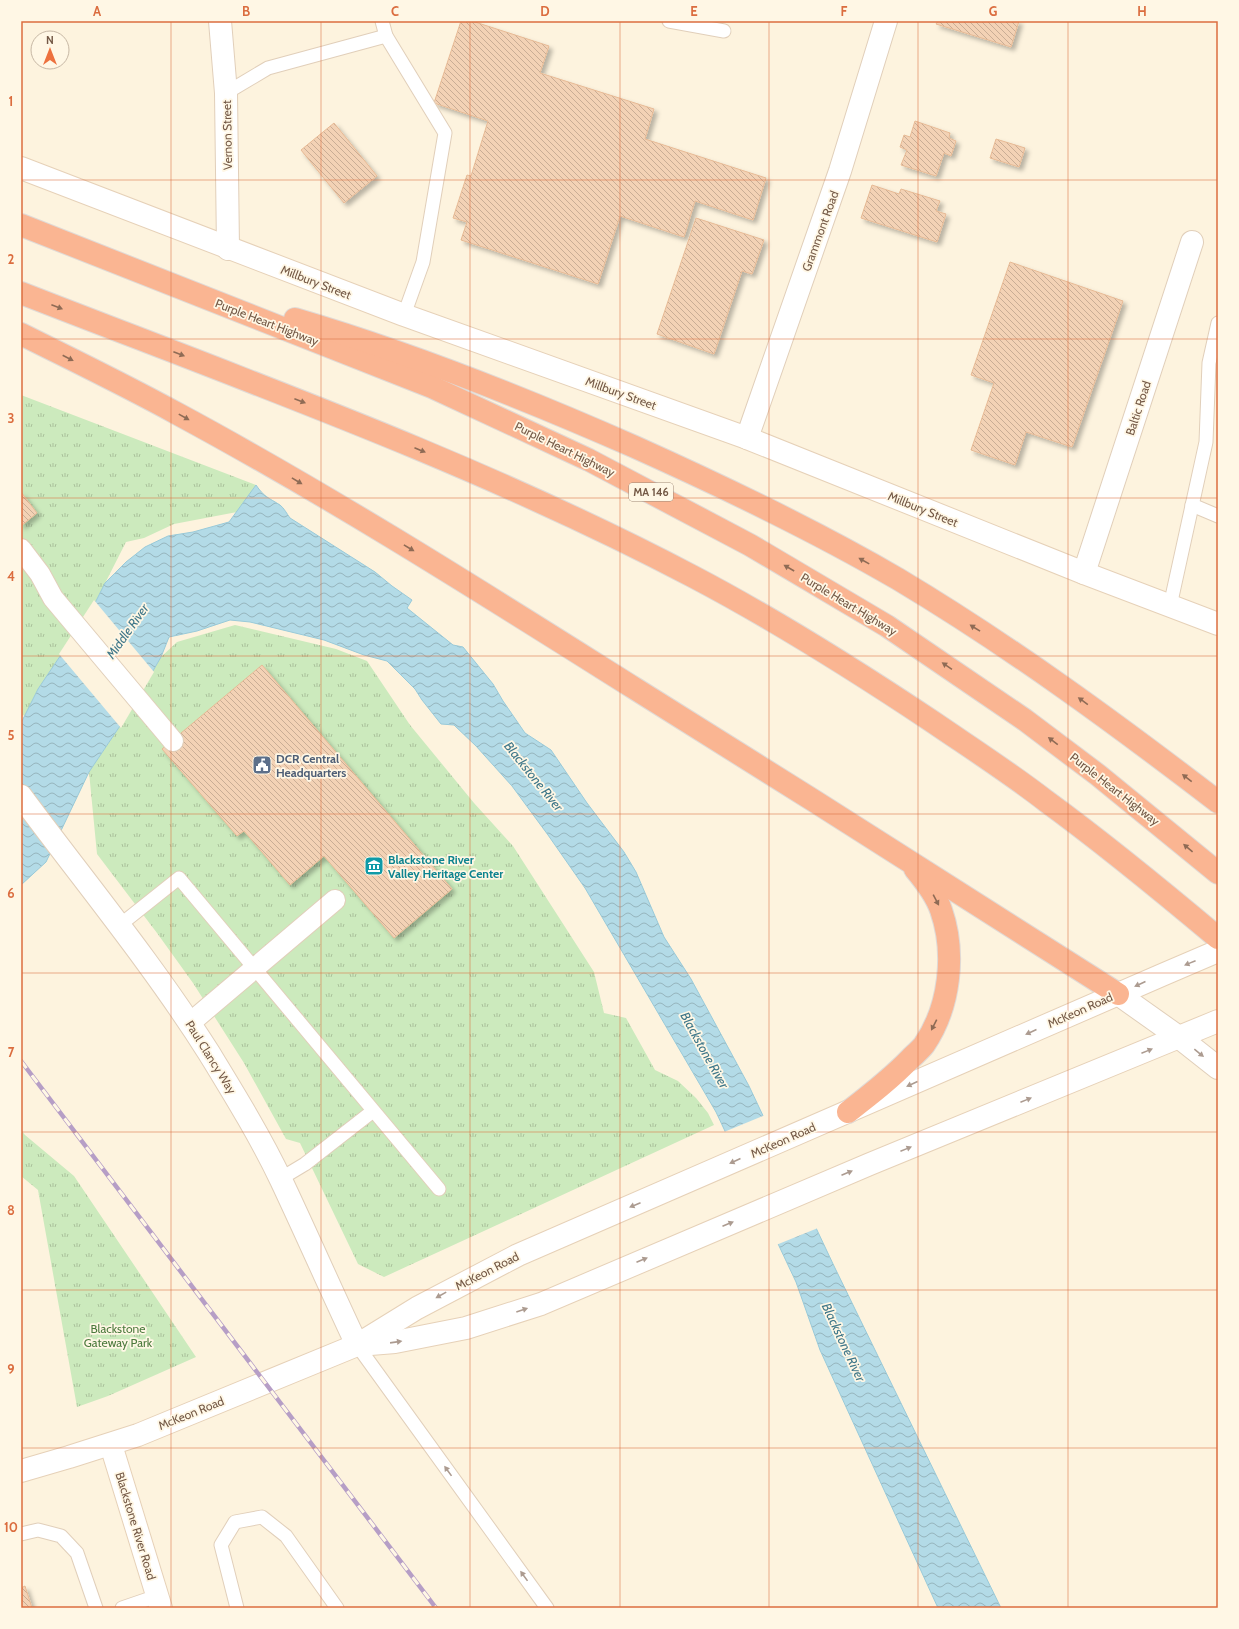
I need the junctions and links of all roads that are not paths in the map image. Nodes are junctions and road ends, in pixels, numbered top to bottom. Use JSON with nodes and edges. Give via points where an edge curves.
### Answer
{"nodes":[{"id":1,"x":220,"y":21,"type":"edge"},
{"id":2,"x":382,"y":21,"type":"edge"},
{"id":3,"x":669,"y":21,"type":"edge"},
{"id":4,"x":886,"y":21,"type":"edge"},
{"id":5,"x":724,"y":31,"type":"dead end"},
{"id":6,"x":386,"y":36,"type":"junction"},
{"id":7,"x":226,"y":93,"type":"junction"},
{"id":8,"x":21,"y":168,"type":"edge"},
{"id":9,"x":21,"y":225,"type":"edge"},
{"id":10,"x":1192,"y":242,"type":"dead end"},
{"id":11,"x":228,"y":249,"type":"junction"},
{"id":12,"x":163,"y":281,"type":"junction"},
{"id":13,"x":21,"y":293,"type":"edge"},
{"id":14,"x":404,"y":315,"type":"junction"},
{"id":15,"x":1218,"y":323,"type":"edge"},
{"id":16,"x":21,"y":334,"type":"edge"},
{"id":17,"x":747,"y":438,"type":"junction"},
{"id":18,"x":1192,"y":505,"type":"junction"},
{"id":19,"x":1218,"y":516,"type":"edge"},
{"id":20,"x":21,"y":549,"type":"edge"},
{"id":21,"x":1084,"y":573,"type":"junction"},
{"id":22,"x":1170,"y":606,"type":"junction"},
{"id":23,"x":1218,"y":624,"type":"edge"},
{"id":24,"x":172,"y":741,"type":"dead end"},
{"id":25,"x":21,"y":796,"type":"edge"},
{"id":26,"x":1218,"y":802,"type":"edge"},
{"id":27,"x":905,"y":857,"type":"junction"},
{"id":28,"x":1218,"y":873,"type":"edge"},
{"id":29,"x":335,"y":900,"type":"dead end"},
{"id":30,"x":120,"y":925,"type":"junction"},
{"id":31,"x":1218,"y":938,"type":"edge"},
{"id":32,"x":1218,"y":952,"type":"edge"},
{"id":33,"x":254,"y":968,"type":"junction"},
{"id":34,"x":1118,"y":994,"type":"junction"},
{"id":35,"x":190,"y":1023,"type":"junction"},
{"id":36,"x":1214,"y":1023,"type":"edge"},
{"id":37,"x":1180,"y":1038,"type":"junction"},
{"id":38,"x":1218,"y":1068,"type":"edge"},
{"id":39,"x":373,"y":1110,"type":"junction"},
{"id":40,"x":848,"y":1112,"type":"junction"},
{"id":41,"x":280,"y":1179,"type":"junction"},
{"id":42,"x":439,"y":1189,"type":"dead end"},
{"id":43,"x":357,"y":1345,"type":"junction"},
{"id":44,"x":111,"y":1445,"type":"junction"},
{"id":45,"x":21,"y":1471,"type":"edge"},
{"id":46,"x":21,"y":1534,"type":"edge"},
{"id":47,"x":159,"y":1602,"type":"edge"},
{"id":48,"x":96,"y":1608,"type":"edge"},
{"id":49,"x":122,"y":1608,"type":"edge"},
{"id":50,"x":237,"y":1608,"type":"edge"},
{"id":51,"x":337,"y":1608,"type":"edge"},
{"id":52,"x":547,"y":1608,"type":"edge"}],
"edges":[{"from":1,"to":7,"type":"main road","name":"Vernon Street"},
{"from":2,"to":6,"type":"lane"},
{"from":3,"to":5,"type":"lane"},
{"from":4,"to":17,"type":"main road","name":"Grammont Road","via":[[840,172]]},
{"from":6,"to":7,"type":"lane","via":[[268,68]]},
{"from":6,"to":14,"type":"lane","via":[[445,133],[423,262]]},
{"from":7,"to":11,"type":"main road","name":"Vernon Street"},
{"from":8,"to":11,"type":"main road","name":"Millbury Street"},
{"from":9,"to":12,"type":"highway","name":"Purple Heart Highway","number":"MA 146"},
{"from":10,"to":21,"type":"main road","name":"Baltic Road"},
{"from":11,"to":14,"type":"main road","name":"Millbury Street"},
{"from":26,"to":12,"type":"highway","one_way":true,"via":[[1076,696],[977,629],[898,579],[717,484],[572,419],[437,366],[346,334]]},
{"from":28,"to":12,"type":"highway","name":"Purple Heart Highway","number":"MA 146","one_way":true,"via":[[1098,775],[1025,720],[887,626],[750,545],[590,460],[445,393]]},
{"from":13,"to":31,"type":"highway","one_way":true,"via":[[344,418],[511,488],[692,576],[780,624],[865,677],[961,742],[1045,800]]},
{"from":14,"to":17,"type":"main road","name":"Millbury Street"},
{"from":15,"to":18,"type":"lane","via":[[1209,363],[1206,442]]},
{"from":16,"to":27,"type":"highway","one_way":true,"via":[[174,411],[290,477],[466,583]]},
{"from":17,"to":21,"type":"main road","name":"Millbury Street"},
{"from":18,"to":19,"type":"lane"},
{"from":18,"to":22,"type":"lane"},
{"from":20,"to":24,"type":"street","via":[[40,574],[53,598]]},
{"from":21,"to":22,"type":"main road","name":"Millbury Street"},
{"from":22,"to":23,"type":"main road","name":"Millbury Street"},
{"from":25,"to":30,"type":"main road","name":"Paul Clancy Way"},
{"from":27,"to":34,"type":"highway"},
{"from":27,"to":40,"type":"highway","one_way":true,"via":[[928,886],[941,909],[949,941],[948,976],[942,1010],[924,1045],[897,1072]]},
{"from":29,"to":33,"type":"street"},
{"from":30,"to":33,"type":"lane","via":[[179,878]]},
{"from":30,"to":35,"type":"main road","name":"Paul Clancy Way"},
{"from":32,"to":34,"type":"main road","name":"McKeon Road","one_way":true},
{"from":33,"to":35,"type":"street"},
{"from":33,"to":39,"type":"lane"},
{"from":34,"to":37,"type":"main road"},
{"from":34,"to":40,"type":"main road","name":"McKeon Road","one_way":true},
{"from":35,"to":41,"type":"main road","name":"Paul Clancy Way"},
{"from":36,"to":37,"type":"main road","name":"McKeon Road"},
{"from":37,"to":38,"type":"main road","one_way":true},
{"from":43,"to":37,"type":"main road","name":"McKeon Road","one_way":true,"via":[[394,1342],[466,1328],[541,1304],[870,1164]]},
{"from":39,"to":41,"type":"lane","via":[[305,1164]]},
{"from":39,"to":42,"type":"lane"},
{"from":40,"to":43,"type":"main road","name":"McKeon Road","one_way":true,"via":[[518,1255],[417,1308]]},
{"from":41,"to":43,"type":"main road","name":"Paul Clancy Way"},
{"from":43,"to":44,"type":"main road","name":"McKeon Road"},
{"from":52,"to":43,"type":"lane","one_way":true},
{"from":44,"to":45,"type":"main road","name":"McKeon Road"},
{"from":44,"to":47,"type":"main road","name":"Blackstone River Road"},
{"from":46,"to":48,"type":"lane","via":[[38,1530],[61,1536],[77,1553]]},
{"from":47,"to":49,"type":"lane"},
{"from":50,"to":51,"type":"lane","via":[[221,1545],[235,1522],[262,1517],[286,1536]]}]}
